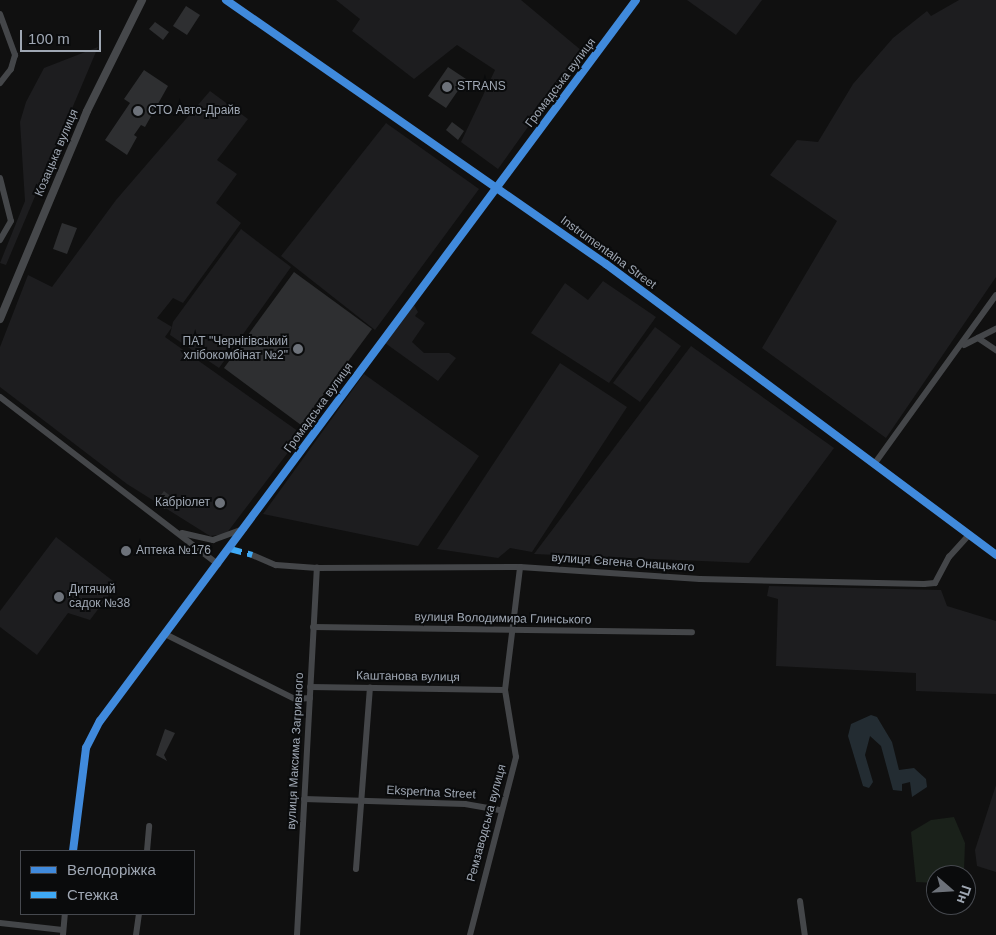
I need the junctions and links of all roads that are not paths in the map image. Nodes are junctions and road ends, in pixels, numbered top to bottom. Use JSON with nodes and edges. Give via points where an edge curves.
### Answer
{"nodes":[{"id":1,"x":142,"y":0,"type":"edge"},
{"id":2,"x":226,"y":0,"type":"edge"},
{"id":3,"x":636,"y":0,"type":"edge"},
{"id":4,"x":0,"y":14,"type":"edge"},
{"id":5,"x":0,"y":83,"type":"edge"},
{"id":6,"x":0,"y":178,"type":"edge"},
{"id":7,"x":497,"y":188,"type":"junction"},
{"id":8,"x":0,"y":240,"type":"edge"},
{"id":9,"x":996,"y":295,"type":"edge"},
{"id":10,"x":0,"y":319,"type":"edge"},
{"id":11,"x":996,"y":329,"type":"edge"},
{"id":12,"x":978,"y":338,"type":"junction"},
{"id":13,"x":963,"y":346,"type":"junction"},
{"id":14,"x":996,"y":350,"type":"edge"},
{"id":15,"x":0,"y":397,"type":"edge"},
{"id":16,"x":875,"y":463,"type":"junction"},
{"id":17,"x":172,"y":529,"type":"junction"},
{"id":18,"x":245,"y":529,"type":"junction"},
{"id":19,"x":969,"y":535,"type":"junction"},
{"id":20,"x":252,"y":555,"type":"dead end"},
{"id":21,"x":996,"y":555,"type":"edge"},
{"id":22,"x":218,"y":564,"type":"junction"},
{"id":23,"x":520,"y":567,"type":"junction"},
{"id":24,"x":317,"y":568,"type":"junction"},
{"id":25,"x":313,"y":626,"type":"junction"},
{"id":26,"x":510,"y":631,"type":"junction"},
{"id":27,"x":692,"y":632,"type":"dead end"},
{"id":28,"x":165,"y":634,"type":"junction"},
{"id":29,"x":310,"y":687,"type":"junction"},
{"id":30,"x":370,"y":688,"type":"junction"},
{"id":31,"x":505,"y":690,"type":"junction"},
{"id":32,"x":310,"y":698,"type":"junction"},
{"id":33,"x":304,"y":799,"type":"junction"},
{"id":34,"x":361,"y":801,"type":"junction"},
{"id":35,"x":499,"y":810,"type":"junction"},
{"id":36,"x":149,"y":826,"type":"dead end"},
{"id":37,"x":73,"y":850,"type":"edge"},
{"id":38,"x":147,"y":850,"type":"edge"},
{"id":39,"x":356,"y":869,"type":"dead end"},
{"id":40,"x":800,"y":901,"type":"dead end"},
{"id":41,"x":65,"y":915,"type":"edge"},
{"id":42,"x":139,"y":915,"type":"edge"},
{"id":43,"x":0,"y":923,"type":"edge"},
{"id":44,"x":63,"y":932,"type":"edge"},
{"id":45,"x":136,"y":935,"type":"edge"},
{"id":46,"x":297,"y":935,"type":"edge"},
{"id":47,"x":470,"y":935,"type":"edge"},
{"id":48,"x":804,"y":935,"type":"edge"}],
"edges":[{"from":1,"to":10,"type":"main road","name":"Козацька вулиця","via":[[87,111]]},
{"from":2,"to":7,"type":"street","name":"Instrumentalna Street"},
{"from":3,"to":7,"type":"street","name":"Громадська вулиця"},
{"from":4,"to":5,"type":"street","via":[[15,55],[12,69]]},
{"from":6,"to":8,"type":"street","via":[[11,222]]},
{"from":7,"to":16,"type":"street","name":"Instrumentalna Street"},
{"from":7,"to":18,"type":"street","name":"Громадська вулиця"},
{"from":9,"to":13,"type":"street"},
{"from":11,"to":12,"type":"street"},
{"from":12,"to":13,"type":"street"},
{"from":12,"to":14,"type":"street"},
{"from":13,"to":16,"type":"street"},
{"from":15,"to":17,"type":"street"},
{"from":16,"to":19,"type":"street","name":"Instrumentalna Street"},
{"from":17,"to":18,"type":"street","via":[[204,541]]},
{"from":17,"to":22,"type":"street"},
{"from":18,"to":22,"type":"street","name":"Громадська вулиця"},
{"from":19,"to":21,"type":"street","name":"Instrumentalna Street"},
{"from":19,"to":23,"type":"street","name":"вулиця Євгена Онацького","via":[[949,557],[935,584],[700,579]]},
{"from":20,"to":24,"type":"street","name":"вулиця Євгена Онацького","via":[[276,565]]},
{"from":22,"to":28,"type":"street","name":"Громадська вулиця"},
{"from":23,"to":24,"type":"street","name":"вулиця Євгена Онацького"},
{"from":23,"to":26,"type":"street","name":"Ремзаводська вулиця"},
{"from":24,"to":25,"type":"street","name":"вулиця Максима Загривного"},
{"from":25,"to":26,"type":"street","name":"вулиця Володимира Глинського"},
{"from":25,"to":29,"type":"street","name":"вулиця Максима Загривного"},
{"from":26,"to":27,"type":"street","name":"вулиця Володимира Глинського"},
{"from":26,"to":31,"type":"street","name":"Ремзаводська вулиця"},
{"from":28,"to":32,"type":"street","via":[[295,699]]},
{"from":28,"to":37,"type":"street","name":"Громадська вулиця","via":[[89,738]]},
{"from":29,"to":30,"type":"street","name":"Каштанова вулиця"},
{"from":29,"to":32,"type":"street","name":"вулиця Максима Загривного"},
{"from":30,"to":31,"type":"street","name":"Каштанова вулиця"},
{"from":30,"to":34,"type":"street"},
{"from":31,"to":35,"type":"street","name":"Ремзаводська вулиця","via":[[516,758]]},
{"from":32,"to":33,"type":"street","name":"вулиця Максима Загривного"},
{"from":33,"to":34,"type":"street","name":"Ekspertna Street"},
{"from":33,"to":46,"type":"street","name":"вулиця Максима Загривного"},
{"from":34,"to":35,"type":"street","name":"Ekspertna Street","via":[[466,804]]},
{"from":34,"to":39,"type":"street"},
{"from":35,"to":47,"type":"street","name":"Ремзаводська вулиця"},
{"from":36,"to":38,"type":"street"},
{"from":40,"to":48,"type":"street"},
{"from":41,"to":44,"type":"street"},
{"from":42,"to":45,"type":"street"},
{"from":43,"to":44,"type":"street"}]}
